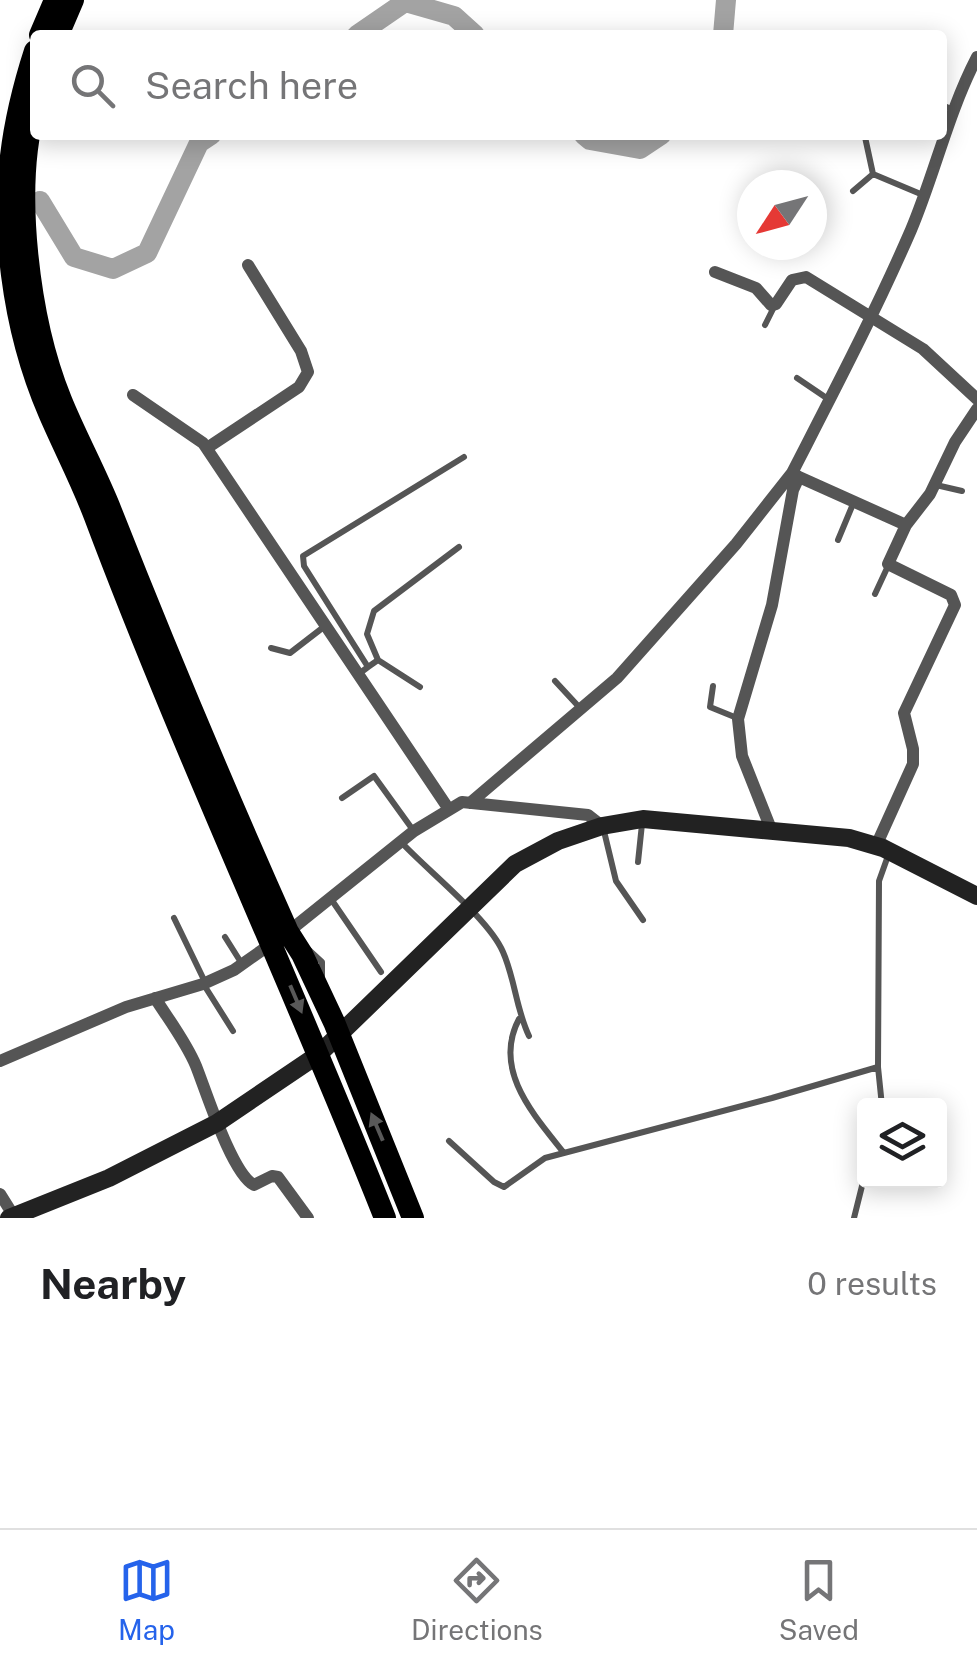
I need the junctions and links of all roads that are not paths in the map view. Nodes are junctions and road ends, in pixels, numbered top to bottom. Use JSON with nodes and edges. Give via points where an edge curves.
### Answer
{"nodes":[{"id":1,"x":54,"y":0,"type":"edge"},
{"id":2,"x":73,"y":0,"type":"edge"},
{"id":3,"x":42,"y":30,"type":"edge"},
{"id":4,"x":60,"y":30,"type":"edge"},
{"id":5,"x":977,"y":57,"type":"edge"},
{"id":6,"x":30,"y":66,"type":"edge"},
{"id":7,"x":947,"y":107,"type":"edge"},
{"id":8,"x":31,"y":140,"type":"edge"},
{"id":9,"x":866,"y":140,"type":"edge"},
{"id":10,"x":938,"y":140,"type":"edge"},
{"id":11,"x":873,"y":174,"type":"junction"},
{"id":12,"x":853,"y":192,"type":"dead end"},
{"id":13,"x":924,"y":196,"type":"junction"},
{"id":14,"x":248,"y":265,"type":"dead end"},
{"id":15,"x":716,"y":272,"type":"dead end"},
{"id":16,"x":776,"y":304,"type":"junction"},
{"id":17,"x":872,"y":316,"type":"junction"},
{"id":18,"x":765,"y":325,"type":"dead end"},
{"id":19,"x":797,"y":378,"type":"dead end"},
{"id":20,"x":133,"y":394,"type":"dead end"},
{"id":21,"x":977,"y":399,"type":"edge"},
{"id":22,"x":830,"y":400,"type":"junction"},
{"id":23,"x":977,"y":410,"type":"edge"},
{"id":24,"x":207,"y":448,"type":"junction"},
{"id":25,"x":464,"y":458,"type":"dead end"},
{"id":26,"x":796,"y":475,"type":"junction"},
{"id":27,"x":935,"y":484,"type":"junction"},
{"id":28,"x":962,"y":491,"type":"dead end"},
{"id":29,"x":854,"y":502,"type":"junction"},
{"id":30,"x":906,"y":526,"type":"junction"},
{"id":31,"x":838,"y":540,"type":"dead end"},
{"id":32,"x":459,"y":547,"type":"dead end"},
{"id":33,"x":888,"y":564,"type":"junction"},
{"id":34,"x":875,"y":594,"type":"dead end"},
{"id":35,"x":326,"y":625,"type":"junction"},
{"id":36,"x":271,"y":648,"type":"dead end"},
{"id":37,"x":378,"y":660,"type":"junction"},
{"id":38,"x":363,"y":671,"type":"junction"},
{"id":39,"x":555,"y":681,"type":"dead end"},
{"id":40,"x":713,"y":686,"type":"dead end"},
{"id":41,"x":420,"y":687,"type":"dead end"},
{"id":42,"x":581,"y":709,"type":"junction"},
{"id":43,"x":738,"y":719,"type":"junction"},
{"id":44,"x":342,"y":798,"type":"dead end"},
{"id":45,"x":470,"y":803,"type":"junction"},
{"id":46,"x":448,"y":808,"type":"junction"},
{"id":47,"x":643,"y":819,"type":"junction"},
{"id":48,"x":602,"y":826,"type":"junction"},
{"id":49,"x":771,"y":829,"type":"junction"},
{"id":50,"x":414,"y":831,"type":"junction"},
{"id":51,"x":400,"y":842,"type":"junction"},
{"id":52,"x":883,"y":849,"type":"junction"},
{"id":53,"x":638,"y":862,"type":"dead end"},
{"id":54,"x":977,"y":896,"type":"edge"},
{"id":55,"x":330,"y":898,"type":"junction"},
{"id":56,"x":468,"y":909,"type":"junction"},
{"id":57,"x":174,"y":918,"type":"dead end"},
{"id":58,"x":643,"y":920,"type":"dead end"},
{"id":59,"x":225,"y":938,"type":"dead end"},
{"id":60,"x":280,"y":938,"type":"junction"},
{"id":61,"x":242,"y":965,"type":"junction"},
{"id":62,"x":381,"y":972,"type":"dead end"},
{"id":63,"x":322,"y":977,"type":"dead end"},
{"id":64,"x":204,"y":983,"type":"junction"},
{"id":65,"x":155,"y":998,"type":"junction"},
{"id":66,"x":520,"y":1018,"type":"junction"},
{"id":67,"x":233,"y":1030,"type":"dead end"},
{"id":68,"x":339,"y":1035,"type":"junction"},
{"id":69,"x":529,"y":1036,"type":"dead end"},
{"id":70,"x":319,"y":1054,"type":"junction"},
{"id":71,"x":0,"y":1060,"type":"edge"},
{"id":72,"x":878,"y":1067,"type":"junction"},
{"id":73,"x":881,"y":1098,"type":"edge"},
{"id":74,"x":217,"y":1123,"type":"junction"},
{"id":75,"x":449,"y":1142,"type":"dead end"},
{"id":76,"x":564,"y":1152,"type":"junction"},
{"id":77,"x":862,"y":1188,"type":"edge"},
{"id":78,"x":0,"y":1194,"type":"edge"},
{"id":79,"x":12,"y":1217,"type":"edge"},
{"id":80,"x":308,"y":1218,"type":"edge"},
{"id":81,"x":386,"y":1218,"type":"edge"},
{"id":82,"x":414,"y":1218,"type":"edge"},
{"id":83,"x":854,"y":1218,"type":"edge"}],
"edges":[{"from":1,"to":3,"type":"highway"},
{"from":2,"to":4,"type":"highway"},
{"from":5,"to":7,"type":"street"},
{"from":6,"to":60,"type":"highway","via":[[18,102],[6,200],[26,347],[136,627]]},
{"from":8,"to":60,"type":"highway","via":[[24,198],[32,279],[60,398]]},
{"from":9,"to":11,"type":"lane"},
{"from":10,"to":13,"type":"street"},
{"from":11,"to":12,"type":"lane"},
{"from":11,"to":13,"type":"lane"},
{"from":13,"to":17,"type":"street"},
{"from":14,"to":24,"type":"street","via":[[302,351],[308,372],[300,387]]},
{"from":15,"to":16,"type":"street"},
{"from":16,"to":17,"type":"street","via":[[792,280],[806,276]]},
{"from":16,"to":18,"type":"lane"},
{"from":17,"to":21,"type":"street","via":[[931,355]]},
{"from":17,"to":22,"type":"street"},
{"from":19,"to":22,"type":"lane"},
{"from":20,"to":24,"type":"street"},
{"from":22,"to":26,"type":"street"},
{"from":23,"to":27,"type":"street"},
{"from":24,"to":35,"type":"street"},
{"from":25,"to":38,"type":"lane","via":[[302,556]]},
{"from":26,"to":29,"type":"street"},
{"from":26,"to":42,"type":"street","via":[[644,650]]},
{"from":26,"to":43,"type":"street","via":[[772,605]]},
{"from":27,"to":28,"type":"lane"},
{"from":27,"to":30,"type":"street"},
{"from":29,"to":30,"type":"street"},
{"from":29,"to":31,"type":"lane"},
{"from":30,"to":33,"type":"street"},
{"from":32,"to":37,"type":"lane","via":[[374,610],[367,634]]},
{"from":33,"to":34,"type":"lane"},
{"from":33,"to":52,"type":"street","via":[[951,595],[955,605],[904,713],[913,764]]},
{"from":35,"to":36,"type":"lane","via":[[290,653]]},
{"from":35,"to":38,"type":"street"},
{"from":37,"to":38,"type":"lane"},
{"from":37,"to":41,"type":"lane"},
{"from":38,"to":46,"type":"street"},
{"from":39,"to":42,"type":"lane"},
{"from":40,"to":43,"type":"lane","via":[[710,706]]},
{"from":42,"to":45,"type":"street"},
{"from":43,"to":49,"type":"street","via":[[742,756]]},
{"from":44,"to":50,"type":"lane","via":[[374,776]]},
{"from":45,"to":46,"type":"street"},
{"from":45,"to":48,"type":"street","via":[[588,815]]},
{"from":46,"to":50,"type":"street"},
{"from":47,"to":48,"type":"street"},
{"from":47,"to":49,"type":"street"},
{"from":47,"to":53,"type":"lane"},
{"from":48,"to":56,"type":"street","via":[[515,864]]},
{"from":48,"to":58,"type":"lane","via":[[616,880]]},
{"from":49,"to":52,"type":"street"},
{"from":50,"to":51,"type":"street"},
{"from":51,"to":55,"type":"street"},
{"from":51,"to":56,"type":"lane"},
{"from":52,"to":54,"type":"street"},
{"from":52,"to":72,"type":"lane"},
{"from":55,"to":60,"type":"street"},
{"from":55,"to":62,"type":"lane"},
{"from":56,"to":66,"type":"lane","via":[[502,950]]},
{"from":56,"to":68,"type":"street"},
{"from":57,"to":64,"type":"lane"},
{"from":59,"to":61,"type":"lane"},
{"from":60,"to":61,"type":"street"},
{"from":60,"to":63,"type":"lane","via":[[315,954]]},
{"from":60,"to":68,"type":"highway","via":[[302,954]]},
{"from":60,"to":70,"type":"highway","one_way":true},
{"from":61,"to":64,"type":"street"},
{"from":64,"to":65,"type":"street"},
{"from":64,"to":67,"type":"lane"},
{"from":65,"to":71,"type":"street"},
{"from":65,"to":74,"type":"street","via":[[196,1065]]},
{"from":66,"to":69,"type":"lane"},
{"from":66,"to":76,"type":"lane","via":[[510,1047],[515,1080]]},
{"from":68,"to":70,"type":"street"},
{"from":82,"to":68,"type":"highway","one_way":true},
{"from":70,"to":74,"type":"street"},
{"from":70,"to":81,"type":"highway"},
{"from":72,"to":73,"type":"lane"},
{"from":72,"to":76,"type":"lane"},
{"from":74,"to":79,"type":"street"},
{"from":74,"to":80,"type":"street","via":[[248,1183],[278,1177]]},
{"from":75,"to":76,"type":"lane","via":[[499,1186]]},
{"from":77,"to":83,"type":"lane"},
{"from":78,"to":79,"type":"street"}]}
